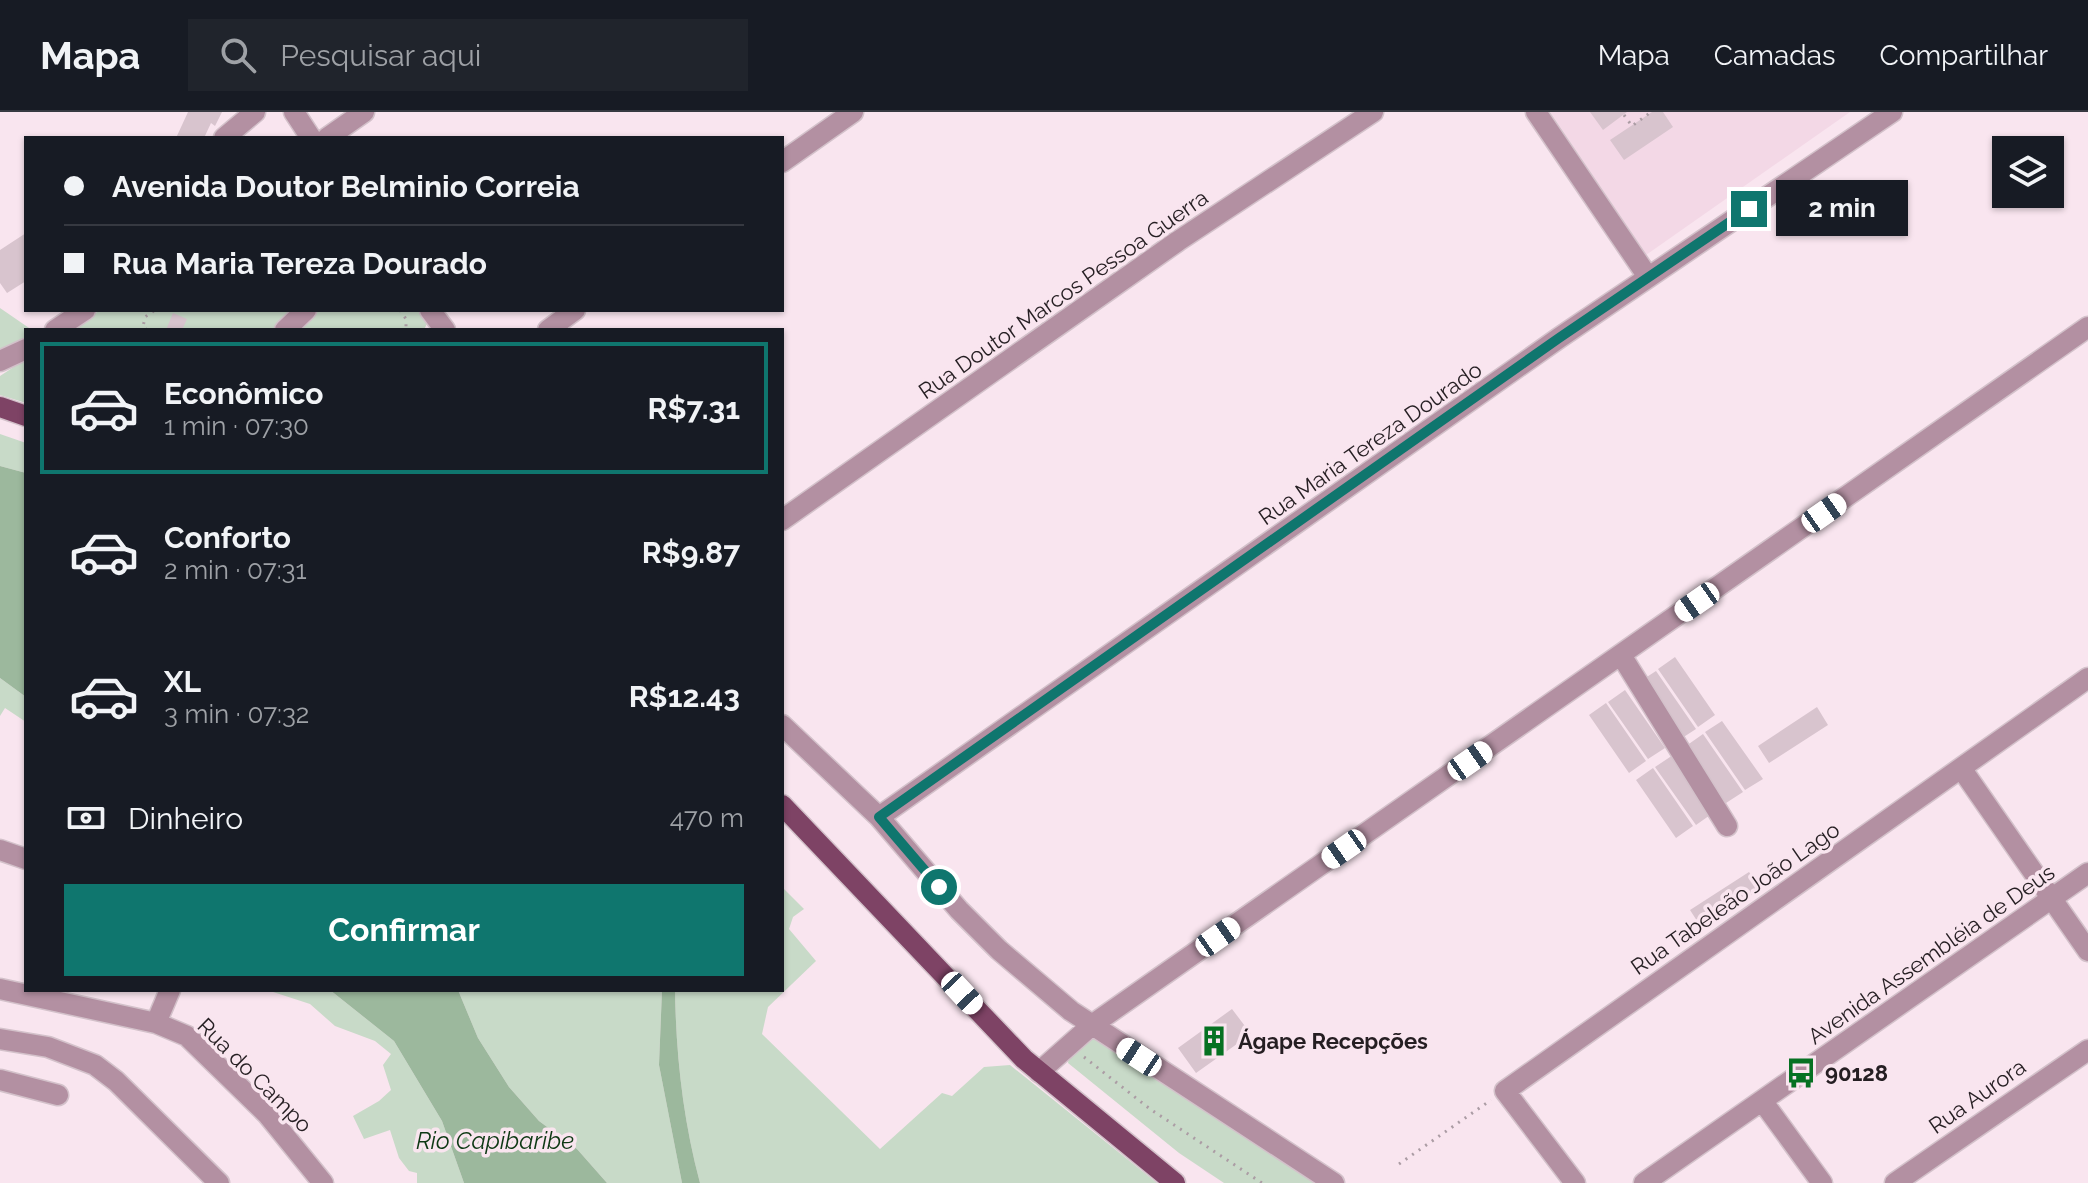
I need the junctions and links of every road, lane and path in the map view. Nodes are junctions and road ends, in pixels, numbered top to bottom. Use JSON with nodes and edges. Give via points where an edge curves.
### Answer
{"nodes":[{"id":1,"x":255,"y":112,"type":"edge"},
{"id":2,"x":294,"y":112,"type":"edge"},
{"id":3,"x":364,"y":112,"type":"edge"},
{"id":4,"x":853,"y":112,"type":"edge"},
{"id":5,"x":1373,"y":112,"type":"edge"},
{"id":6,"x":1536,"y":112,"type":"edge"},
{"id":7,"x":1651,"y":112,"type":"edge"},
{"id":8,"x":1624,"y":115,"type":"dead end"},
{"id":9,"x":1878,"y":116,"type":"edge"},
{"id":10,"x":226,"y":136,"type":"edge"},
{"id":11,"x":310,"y":136,"type":"edge"},
{"id":12,"x":330,"y":136,"type":"edge"},
{"id":13,"x":784,"y":161,"type":"edge"},
{"id":14,"x":1648,"y":277,"type":"junction"},
{"id":15,"x":82,"y":312,"type":"edge"},
{"id":16,"x":152,"y":312,"type":"edge"},
{"id":17,"x":304,"y":312,"type":"edge"},
{"id":18,"x":572,"y":312,"type":"edge"},
{"id":19,"x":2088,"y":327,"type":"edge"},
{"id":20,"x":58,"y":328,"type":"edge"},
{"id":21,"x":144,"y":328,"type":"edge"},
{"id":22,"x":287,"y":328,"type":"edge"},
{"id":23,"x":551,"y":328,"type":"edge"},
{"id":24,"x":24,"y":350,"type":"edge"},
{"id":25,"x":0,"y":361,"type":"edge"},
{"id":26,"x":0,"y":407,"type":"edge"},
{"id":27,"x":24,"y":415,"type":"edge"},
{"id":28,"x":784,"y":519,"type":"edge"},
{"id":29,"x":1621,"y":655,"type":"junction"},
{"id":30,"x":2088,"y":678,"type":"edge"},
{"id":31,"x":784,"y":727,"type":"edge"},
{"id":32,"x":1961,"y":768,"type":"junction"},
{"id":33,"x":784,"y":807,"type":"edge"},
{"id":34,"x":879,"y":817,"type":"junction"},
{"id":35,"x":1727,"y":826,"type":"dead end"},
{"id":36,"x":0,"y":850,"type":"edge"},
{"id":37,"x":24,"y":858,"type":"edge"},
{"id":38,"x":2088,"y":873,"type":"edge"},
{"id":39,"x":2050,"y":900,"type":"junction"},
{"id":40,"x":2088,"y":951,"type":"edge"},
{"id":41,"x":0,"y":989,"type":"edge"},
{"id":42,"x":169,"y":992,"type":"edge"},
{"id":43,"x":156,"y":1023,"type":"junction"},
{"id":44,"x":1092,"y":1025,"type":"junction"},
{"id":45,"x":0,"y":1039,"type":"edge"},
{"id":46,"x":1068,"y":1045,"type":"junction"},
{"id":47,"x":2088,"y":1050,"type":"edge"},
{"id":48,"x":1039,"y":1072,"type":"junction"},
{"id":49,"x":0,"y":1080,"type":"edge"},
{"id":50,"x":1505,"y":1091,"type":"junction"},
{"id":51,"x":58,"y":1095,"type":"dead end"},
{"id":52,"x":1763,"y":1102,"type":"junction"},
{"id":53,"x":1399,"y":1164,"type":"dead end"},
{"id":54,"x":219,"y":1183,"type":"edge"},
{"id":55,"x":323,"y":1183,"type":"edge"},
{"id":56,"x":1175,"y":1183,"type":"edge"},
{"id":57,"x":1262,"y":1183,"type":"edge"},
{"id":58,"x":1334,"y":1183,"type":"edge"},
{"id":59,"x":1575,"y":1183,"type":"edge"},
{"id":60,"x":1644,"y":1183,"type":"edge"},
{"id":61,"x":1822,"y":1183,"type":"edge"},
{"id":62,"x":1895,"y":1183,"type":"edge"}],
"edges":[{"from":1,"to":10,"type":"street"},
{"from":2,"to":11,"type":"street"},
{"from":3,"to":12,"type":"street"},
{"from":4,"to":13,"type":"street"},
{"from":5,"to":28,"type":"street","name":"Rua Doutor Marcos Pessoa Guerra","via":[[1178,241]]},
{"from":6,"to":14,"type":"street"},
{"from":7,"to":8,"type":"path","via":[[1632,126]]},
{"from":9,"to":14,"type":"street","name":"Rua Maria Tereza Dourado"},
{"from":14,"to":34,"type":"street","name":"Rua Maria Tereza Dourado"},
{"from":15,"to":20,"type":"street"},
{"from":16,"to":21,"type":"path","via":[[145,317]]},
{"from":17,"to":22,"type":"street"},
{"from":18,"to":23,"type":"street"},
{"from":19,"to":29,"type":"street"},
{"from":24,"to":25,"type":"street"},
{"from":26,"to":27,"type":"main road"},
{"from":29,"to":35,"type":"street"},
{"from":29,"to":44,"type":"street"},
{"from":30,"to":32,"type":"street","name":"Rua Tabeleão João Lago"},
{"from":31,"to":34,"type":"street"},
{"from":32,"to":39,"type":"street"},
{"from":32,"to":50,"type":"street","name":"Rua Tabeleão João Lago"},
{"from":33,"to":48,"type":"main road"},
{"from":34,"to":44,"type":"street","via":[[999,950]]},
{"from":36,"to":37,"type":"street"},
{"from":38,"to":39,"type":"street","name":"Avenida Assembléia de Deus"},
{"from":39,"to":40,"type":"street"},
{"from":39,"to":52,"type":"street","name":"Avenida Assembléia de Deus"},
{"from":41,"to":43,"type":"street","name":"Rua do Campo"},
{"from":42,"to":43,"type":"street"},
{"from":43,"to":55,"type":"street","name":"Rua do Campo","via":[[187,1036],[208,1056],[267,1114]]},
{"from":44,"to":46,"type":"street"},
{"from":44,"to":58,"type":"street"},
{"from":45,"to":54,"type":"street","via":[[48,1047],[95,1065]]},
{"from":46,"to":48,"type":"street"},
{"from":46,"to":57,"type":"path","via":[[1150,1109]]},
{"from":47,"to":62,"type":"street","name":"Rua Aurora"},
{"from":48,"to":56,"type":"main road"},
{"from":49,"to":51,"type":"street"},
{"from":50,"to":53,"type":"path"},
{"from":50,"to":59,"type":"street"},
{"from":52,"to":60,"type":"street","name":"Avenida Assembléia de Deus"},
{"from":52,"to":61,"type":"street"}]}
